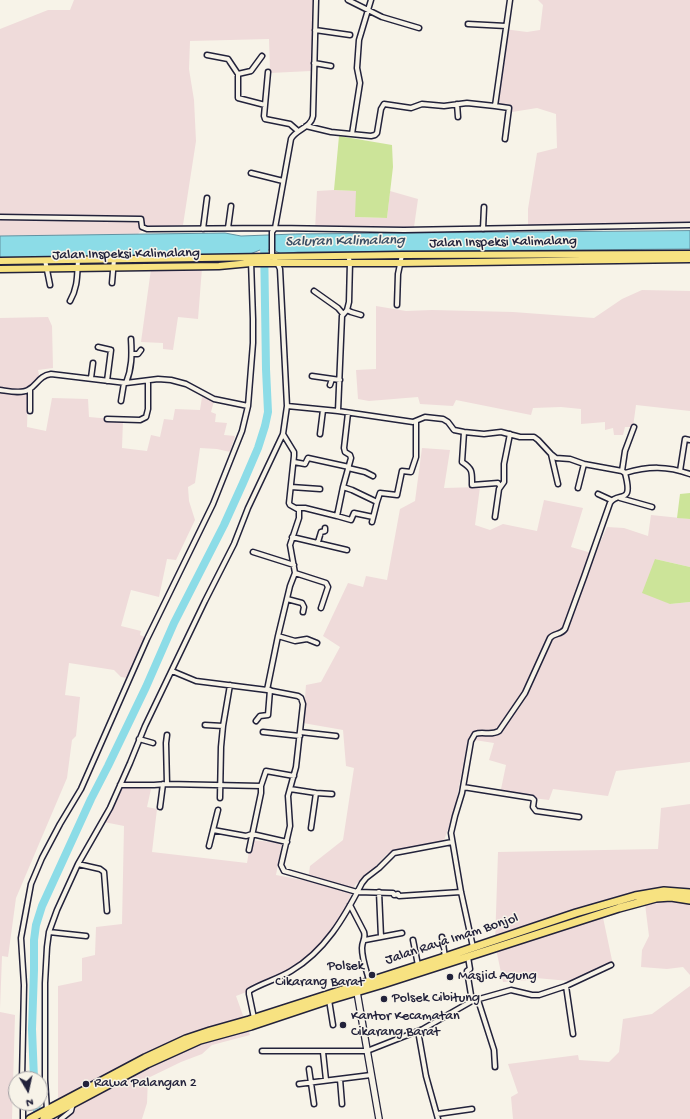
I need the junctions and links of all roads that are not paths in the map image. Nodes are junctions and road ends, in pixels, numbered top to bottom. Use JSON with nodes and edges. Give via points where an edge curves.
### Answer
{"nodes":[{"id":1,"x":316,"y":0,"type":"edge"},
{"id":2,"x":348,"y":0,"type":"edge"},
{"id":3,"x":371,"y":0,"type":"edge"},
{"id":4,"x":510,"y":0,"type":"edge"},
{"id":5,"x":369,"y":10,"type":"junction"},
{"id":6,"x":468,"y":24,"type":"dead end"},
{"id":7,"x":506,"y":26,"type":"junction"},
{"id":8,"x":419,"y":28,"type":"dead end"},
{"id":9,"x":315,"y":30,"type":"junction"},
{"id":10,"x":350,"y":35,"type":"dead end"},
{"id":11,"x":207,"y":55,"type":"dead end"},
{"id":12,"x":262,"y":56,"type":"dead end"},
{"id":13,"x":314,"y":63,"type":"junction"},
{"id":14,"x":331,"y":66,"type":"dead end"},
{"id":15,"x":268,"y":72,"type":"dead end"},
{"id":16,"x":238,"y":74,"type":"junction"},
{"id":17,"x":457,"y":104,"type":"junction"},
{"id":18,"x":265,"y":105,"type":"junction"},
{"id":19,"x":495,"y":106,"type":"junction"},
{"id":20,"x":458,"y":117,"type":"dead end"},
{"id":21,"x":306,"y":126,"type":"junction"},
{"id":22,"x":298,"y":131,"type":"junction"},
{"id":23,"x":352,"y":134,"type":"junction"},
{"id":24,"x":505,"y":139,"type":"dead end"},
{"id":25,"x":251,"y":173,"type":"dead end"},
{"id":26,"x":284,"y":181,"type":"junction"},
{"id":27,"x":207,"y":198,"type":"dead end"},
{"id":28,"x":231,"y":206,"type":"dead end"},
{"id":29,"x":484,"y":207,"type":"dead end"},
{"id":30,"x":0,"y":217,"type":"edge"},
{"id":31,"x":690,"y":225,"type":"edge"},
{"id":32,"x":228,"y":228,"type":"junction"},
{"id":33,"x":275,"y":228,"type":"junction"},
{"id":34,"x":203,"y":229,"type":"junction"},
{"id":35,"x":484,"y":229,"type":"junction"},
{"id":36,"x":690,"y":254,"type":"edge"},
{"id":37,"x":402,"y":255,"type":"junction"},
{"id":38,"x":645,"y":256,"type":"junction"},
{"id":39,"x":219,"y":258,"type":"junction"},
{"id":40,"x":522,"y":258,"type":"junction"},
{"id":41,"x":114,"y":259,"type":"junction"},
{"id":42,"x":274,"y":259,"type":"junction"},
{"id":43,"x":349,"y":259,"type":"junction"},
{"id":44,"x":690,"y":259,"type":"edge"},
{"id":45,"x":45,"y":260,"type":"junction"},
{"id":46,"x":78,"y":260,"type":"junction"},
{"id":47,"x":251,"y":260,"type":"junction"},
{"id":48,"x":0,"y":261,"type":"edge"},
{"id":49,"x":400,"y":263,"type":"junction"},
{"id":50,"x":219,"y":266,"type":"junction"},
{"id":51,"x":114,"y":267,"type":"junction"},
{"id":52,"x":46,"y":268,"type":"junction"},
{"id":53,"x":78,"y":268,"type":"junction"},
{"id":54,"x":0,"y":269,"type":"edge"},
{"id":55,"x":112,"y":282,"type":"dead end"},
{"id":56,"x":50,"y":285,"type":"dead end"},
{"id":57,"x":314,"y":291,"type":"dead end"},
{"id":58,"x":70,"y":301,"type":"dead end"},
{"id":59,"x":397,"y":305,"type":"dead end"},
{"id":60,"x":347,"y":310,"type":"junction"},
{"id":61,"x":343,"y":314,"type":"junction"},
{"id":62,"x":360,"y":315,"type":"dead end"},
{"id":63,"x":131,"y":339,"type":"dead end"},
{"id":64,"x":98,"y":347,"type":"dead end"},
{"id":65,"x":141,"y":350,"type":"dead end"},
{"id":66,"x":132,"y":354,"type":"junction"},
{"id":67,"x":93,"y":363,"type":"dead end"},
{"id":68,"x":312,"y":376,"type":"dead end"},
{"id":69,"x":91,"y":378,"type":"junction"},
{"id":70,"x":332,"y":379,"type":"junction"},
{"id":71,"x":340,"y":380,"type":"junction"},
{"id":72,"x":107,"y":381,"type":"junction"},
{"id":73,"x":148,"y":381,"type":"junction"},
{"id":74,"x":125,"y":383,"type":"junction"},
{"id":75,"x":330,"y":385,"type":"dead end"},
{"id":76,"x":30,"y":389,"type":"junction"},
{"id":77,"x":0,"y":390,"type":"edge"},
{"id":78,"x":121,"y":401,"type":"dead end"},
{"id":79,"x":248,"y":406,"type":"junction"},
{"id":80,"x":287,"y":406,"type":"junction"},
{"id":81,"x":322,"y":410,"type":"junction"},
{"id":82,"x":30,"y":411,"type":"dead end"},
{"id":83,"x":338,"y":411,"type":"junction"},
{"id":84,"x":348,"y":413,"type":"junction"},
{"id":85,"x":107,"y":419,"type":"dead end"},
{"id":86,"x":416,"y":421,"type":"junction"},
{"id":87,"x":634,"y":427,"type":"dead end"},
{"id":88,"x":464,"y":432,"type":"junction"},
{"id":89,"x":282,"y":434,"type":"junction"},
{"id":90,"x":320,"y":434,"type":"dead end"},
{"id":91,"x":510,"y":434,"type":"junction"},
{"id":92,"x":690,"y":440,"type":"edge"},
{"id":93,"x":551,"y":454,"type":"junction"},
{"id":94,"x":294,"y":462,"type":"junction"},
{"id":95,"x":584,"y":464,"type":"junction"},
{"id":96,"x":349,"y":468,"type":"junction"},
{"id":97,"x":680,"y":471,"type":"junction"},
{"id":98,"x":624,"y":472,"type":"junction"},
{"id":99,"x":690,"y":474,"type":"edge"},
{"id":100,"x":374,"y":476,"type":"dead end"},
{"id":101,"x":558,"y":484,"type":"dead end"},
{"id":102,"x":500,"y":486,"type":"junction"},
{"id":103,"x":291,"y":487,"type":"junction"},
{"id":104,"x":343,"y":487,"type":"junction"},
{"id":105,"x":578,"y":488,"type":"dead end"},
{"id":106,"x":320,"y":489,"type":"dead end"},
{"id":107,"x":598,"y":494,"type":"dead end"},
{"id":108,"x":619,"y":498,"type":"junction"},
{"id":109,"x":611,"y":500,"type":"junction"},
{"id":110,"x":377,"y":502,"type":"junction"},
{"id":111,"x":652,"y":507,"type":"dead end"},
{"id":112,"x":297,"y":508,"type":"junction"},
{"id":113,"x":337,"y":516,"type":"junction"},
{"id":114,"x":373,"y":517,"type":"junction"},
{"id":115,"x":495,"y":517,"type":"dead end"},
{"id":116,"x":372,"y":522,"type":"dead end"},
{"id":117,"x":325,"y":528,"type":"dead end"},
{"id":118,"x":292,"y":537,"type":"junction"},
{"id":119,"x":318,"y":542,"type":"junction"},
{"id":120,"x":347,"y":550,"type":"dead end"},
{"id":121,"x":253,"y":552,"type":"dead end"},
{"id":122,"x":294,"y":565,"type":"junction"},
{"id":123,"x":295,"y":573,"type":"junction"},
{"id":124,"x":287,"y":599,"type":"junction"},
{"id":125,"x":321,"y":608,"type":"dead end"},
{"id":126,"x":303,"y":612,"type":"dead end"},
{"id":127,"x":278,"y":636,"type":"junction"},
{"id":128,"x":317,"y":643,"type":"dead end"},
{"id":129,"x":172,"y":671,"type":"junction"},
{"id":130,"x":230,"y":686,"type":"junction"},
{"id":131,"x":269,"y":690,"type":"junction"},
{"id":132,"x":256,"y":721,"type":"dead end"},
{"id":133,"x":205,"y":725,"type":"dead end"},
{"id":134,"x":223,"y":726,"type":"junction"},
{"id":135,"x":263,"y":732,"type":"dead end"},
{"id":136,"x":300,"y":734,"type":"junction"},
{"id":137,"x":167,"y":735,"type":"dead end"},
{"id":138,"x":336,"y":736,"type":"dead end"},
{"id":139,"x":139,"y":739,"type":"junction"},
{"id":140,"x":153,"y":743,"type":"dead end"},
{"id":141,"x":294,"y":776,"type":"junction"},
{"id":142,"x":165,"y":784,"type":"junction"},
{"id":143,"x":120,"y":785,"type":"junction"},
{"id":144,"x":219,"y":785,"type":"junction"},
{"id":145,"x":261,"y":786,"type":"junction"},
{"id":146,"x":463,"y":787,"type":"junction"},
{"id":147,"x":290,"y":789,"type":"junction"},
{"id":148,"x":316,"y":793,"type":"junction"},
{"id":149,"x":332,"y":794,"type":"dead end"},
{"id":150,"x":220,"y":798,"type":"dead end"},
{"id":151,"x":160,"y":807,"type":"dead end"},
{"id":152,"x":218,"y":810,"type":"dead end"},
{"id":153,"x":579,"y":817,"type":"dead end"},
{"id":154,"x":311,"y":828,"type":"dead end"},
{"id":155,"x":213,"y":830,"type":"junction"},
{"id":156,"x":252,"y":834,"type":"junction"},
{"id":157,"x":287,"y":842,"type":"junction"},
{"id":158,"x":452,"y":842,"type":"junction"},
{"id":159,"x":210,"y":846,"type":"dead end"},
{"id":160,"x":249,"y":850,"type":"dead end"},
{"id":161,"x":78,"y":864,"type":"junction"},
{"id":162,"x":357,"y":892,"type":"junction"},
{"id":163,"x":379,"y":892,"type":"junction"},
{"id":164,"x":461,"y":892,"type":"junction"},
{"id":165,"x":690,"y":893,"type":"edge"},
{"id":166,"x":690,"y":900,"type":"edge"},
{"id":167,"x":350,"y":905,"type":"junction"},
{"id":168,"x":107,"y":911,"type":"dead end"},
{"id":169,"x":49,"y":932,"type":"junction"},
{"id":170,"x":402,"y":933,"type":"dead end"},
{"id":171,"x":86,"y":936,"type":"dead end"},
{"id":172,"x":381,"y":936,"type":"junction"},
{"id":173,"x":442,"y":936,"type":"dead end"},
{"id":174,"x":365,"y":940,"type":"junction"},
{"id":175,"x":414,"y":940,"type":"dead end"},
{"id":176,"x":474,"y":950,"type":"junction"},
{"id":177,"x":468,"y":956,"type":"junction"},
{"id":178,"x":445,"y":957,"type":"junction"},
{"id":179,"x":418,"y":965,"type":"junction"},
{"id":180,"x":611,"y":965,"type":"dead end"},
{"id":181,"x":369,"y":980,"type":"junction"},
{"id":182,"x":566,"y":986,"type":"junction"},
{"id":183,"x":357,"y":992,"type":"junction"},
{"id":184,"x":329,"y":1000,"type":"junction"},
{"id":185,"x":478,"y":1000,"type":"junction"},
{"id":186,"x":472,"y":1001,"type":"junction"},
{"id":187,"x":252,"y":1021,"type":"junction"},
{"id":188,"x":332,"y":1025,"type":"dead end"},
{"id":189,"x":418,"y":1031,"type":"junction"},
{"id":190,"x":573,"y":1034,"type":"dead end"},
{"id":191,"x":262,"y":1051,"type":"dead end"},
{"id":192,"x":367,"y":1051,"type":"junction"},
{"id":193,"x":323,"y":1052,"type":"junction"},
{"id":194,"x":495,"y":1067,"type":"dead end"},
{"id":195,"x":309,"y":1069,"type":"dead end"},
{"id":196,"x":22,"y":1071,"type":"edge"},
{"id":197,"x":371,"y":1075,"type":"junction"},
{"id":198,"x":340,"y":1079,"type":"junction"},
{"id":199,"x":326,"y":1080,"type":"junction"},
{"id":200,"x":312,"y":1082,"type":"junction"},
{"id":201,"x":298,"y":1084,"type":"dead end"},
{"id":202,"x":73,"y":1103,"type":"junction"},
{"id":203,"x":314,"y":1104,"type":"dead end"},
{"id":204,"x":342,"y":1104,"type":"dead end"},
{"id":205,"x":472,"y":1109,"type":"dead end"},
{"id":206,"x":437,"y":1114,"type":"junction"},
{"id":207,"x":45,"y":1115,"type":"edge"},
{"id":208,"x":30,"y":1119,"type":"edge"},
{"id":209,"x":61,"y":1119,"type":"edge"},
{"id":210,"x":379,"y":1119,"type":"edge"},
{"id":211,"x":438,"y":1119,"type":"edge"}],
"edges":[{"from":1,"to":9,"type":"street"},
{"from":2,"to":5,"type":"street"},
{"from":3,"to":5,"type":"street"},
{"from":4,"to":7,"type":"street"},
{"from":5,"to":8,"type":"street","via":[[396,22]]},
{"from":5,"to":23,"type":"street","via":[[359,40],[357,68],[360,83]]},
{"from":6,"to":7,"type":"street"},
{"from":7,"to":19,"type":"street"},
{"from":9,"to":10,"type":"street"},
{"from":9,"to":13,"type":"street"},
{"from":11,"to":16,"type":"street","via":[[230,60]]},
{"from":12,"to":16,"type":"street","via":[[251,71]]},
{"from":13,"to":14,"type":"street"},
{"from":13,"to":21,"type":"street","via":[[313,116],[312,121]]},
{"from":15,"to":18,"type":"street"},
{"from":16,"to":18,"type":"street","via":[[238,98]]},
{"from":17,"to":19,"type":"street"},
{"from":17,"to":20,"type":"street"},
{"from":17,"to":23,"type":"street","via":[[422,104],[411,108],[384,104],[375,135]]},
{"from":18,"to":22,"type":"street","via":[[265,119],[290,124]]},
{"from":19,"to":24,"type":"street","via":[[509,108]]},
{"from":21,"to":22,"type":"street"},
{"from":21,"to":23,"type":"street"},
{"from":22,"to":26,"type":"street","via":[[291,139]]},
{"from":25,"to":26,"type":"street"},
{"from":26,"to":33,"type":"street"},
{"from":27,"to":34,"type":"street"},
{"from":28,"to":32,"type":"street"},
{"from":29,"to":35,"type":"street"},
{"from":30,"to":34,"type":"street","via":[[142,218],[142,227],[147,229]]},
{"from":31,"to":35,"type":"street"},
{"from":32,"to":33,"type":"street"},
{"from":32,"to":34,"type":"street"},
{"from":33,"to":35,"type":"street"},
{"from":33,"to":42,"type":"street","via":[[272,232]]},
{"from":36,"to":38,"type":"main road","name":"Jalan Inspeksi Kalimalang"},
{"from":37,"to":40,"type":"main road","name":"Jalan Inspeksi Kalimalang"},
{"from":37,"to":43,"type":"main road","name":"Jalan Inspeksi Kalimalang"},
{"from":37,"to":49,"type":"street"},
{"from":38,"to":40,"type":"main road","name":"Jalan Inspeksi Kalimalang"},
{"from":38,"to":44,"type":"main road","name":"Jalan Inspeksi Kalimalang"},
{"from":39,"to":41,"type":"main road","name":"Jalan Inspeksi Kalimalang"},
{"from":39,"to":47,"type":"main road","name":"Jalan Inspeksi Kalimalang"},
{"from":39,"to":50,"type":"main road"},
{"from":40,"to":49,"type":"main road","name":"Jalan Inspeksi Kalimalang"},
{"from":41,"to":46,"type":"main road","name":"Jalan Inspeksi Kalimalang"},
{"from":41,"to":51,"type":"street"},
{"from":42,"to":43,"type":"main road","name":"Jalan Inspeksi Kalimalang"},
{"from":42,"to":47,"type":"main road","name":"Jalan Inspeksi Kalimalang"},
{"from":42,"to":80,"type":"street","via":[[280,269]]},
{"from":43,"to":49,"type":"main road","name":"Jalan Inspeksi Kalimalang"},
{"from":43,"to":60,"type":"street"},
{"from":45,"to":46,"type":"main road","name":"Jalan Inspeksi Kalimalang"},
{"from":45,"to":48,"type":"main road","name":"Jalan Inspeksi Kalimalang"},
{"from":45,"to":52,"type":"street"},
{"from":46,"to":53,"type":"street"},
{"from":47,"to":50,"type":"main road","name":"Jalan Inspeksi Kalimalang"},
{"from":47,"to":79,"type":"street","via":[[253,319]]},
{"from":49,"to":59,"type":"street"},
{"from":50,"to":51,"type":"main road","name":"Jalan Inspeksi Kalimalang"},
{"from":51,"to":53,"type":"main road","name":"Jalan Inspeksi Kalimalang"},
{"from":51,"to":55,"type":"street"},
{"from":52,"to":53,"type":"main road","name":"Jalan Inspeksi Kalimalang"},
{"from":52,"to":54,"type":"main road","name":"Jalan Inspeksi Kalimalang"},
{"from":52,"to":56,"type":"street"},
{"from":53,"to":58,"type":"street","via":[[76,290]]},
{"from":57,"to":61,"type":"street"},
{"from":60,"to":61,"type":"street"},
{"from":60,"to":62,"type":"street"},
{"from":61,"to":71,"type":"street"},
{"from":63,"to":66,"type":"street"},
{"from":64,"to":72,"type":"street","via":[[111,350]]},
{"from":65,"to":66,"type":"street","via":[[138,354]]},
{"from":66,"to":74,"type":"street","via":[[131,370]]},
{"from":67,"to":69,"type":"street"},
{"from":68,"to":70,"type":"street"},
{"from":69,"to":72,"type":"street"},
{"from":69,"to":76,"type":"street","via":[[48,375],[40,378]]},
{"from":70,"to":71,"type":"street"},
{"from":70,"to":75,"type":"street"},
{"from":71,"to":83,"type":"street"},
{"from":72,"to":74,"type":"street"},
{"from":73,"to":74,"type":"street"},
{"from":73,"to":79,"type":"street","via":[[178,381],[214,399]]},
{"from":73,"to":85,"type":"street","via":[[146,418]]},
{"from":74,"to":78,"type":"street"},
{"from":76,"to":77,"type":"street","via":[[22,392]]},
{"from":76,"to":82,"type":"street"},
{"from":79,"to":196,"type":"street","via":[[242,432],[213,504],[144,646],[81,789],[42,858],[31,884],[20,938],[24,985]]},
{"from":80,"to":81,"type":"street"},
{"from":80,"to":89,"type":"street"},
{"from":81,"to":83,"type":"street"},
{"from":81,"to":90,"type":"street"},
{"from":83,"to":84,"type":"street"},
{"from":84,"to":86,"type":"street"},
{"from":84,"to":96,"type":"street","via":[[344,448],[351,456]]},
{"from":86,"to":88,"type":"street","via":[[425,417],[443,419],[454,430]]},
{"from":86,"to":110,"type":"street","via":[[416,457],[411,472],[402,471],[397,495],[380,494]]},
{"from":87,"to":98,"type":"street","via":[[625,451]]},
{"from":88,"to":91,"type":"street"},
{"from":88,"to":102,"type":"street","via":[[462,462],[469,465],[472,485],[498,483]]},
{"from":89,"to":94,"type":"street","via":[[294,452]]},
{"from":89,"to":129,"type":"street","via":[[234,544]]},
{"from":91,"to":93,"type":"street","via":[[536,438]]},
{"from":91,"to":102,"type":"street","via":[[504,464],[504,482]]},
{"from":92,"to":97,"type":"street","via":[[686,439]]},
{"from":93,"to":95,"type":"street","via":[[556,458]]},
{"from":93,"to":101,"type":"street"},
{"from":94,"to":96,"type":"street","via":[[305,464],[308,458]]},
{"from":94,"to":103,"type":"street"},
{"from":95,"to":98,"type":"street"},
{"from":95,"to":105,"type":"street"},
{"from":96,"to":100,"type":"street"},
{"from":96,"to":104,"type":"street"},
{"from":97,"to":98,"type":"street","via":[[658,468]]},
{"from":97,"to":99,"type":"street"},
{"from":98,"to":108,"type":"street","via":[[628,493]]},
{"from":102,"to":115,"type":"street"},
{"from":103,"to":106,"type":"street"},
{"from":103,"to":112,"type":"street","via":[[289,503]]},
{"from":104,"to":110,"type":"street"},
{"from":104,"to":113,"type":"street"},
{"from":107,"to":109,"type":"street"},
{"from":108,"to":109,"type":"street"},
{"from":108,"to":111,"type":"street"},
{"from":109,"to":146,"type":"street","via":[[564,628],[561,633],[550,638],[528,688],[499,731],[494,734],[480,732],[473,735]]},
{"from":110,"to":114,"type":"street"},
{"from":112,"to":113,"type":"street"},
{"from":112,"to":118,"type":"street","via":[[300,514]]},
{"from":113,"to":114,"type":"street","via":[[351,520],[354,513]]},
{"from":114,"to":116,"type":"street"},
{"from":117,"to":119,"type":"street"},
{"from":118,"to":119,"type":"street"},
{"from":118,"to":122,"type":"street","via":[[290,548]]},
{"from":119,"to":120,"type":"street"},
{"from":121,"to":122,"type":"street"},
{"from":122,"to":123,"type":"street"},
{"from":123,"to":124,"type":"street"},
{"from":123,"to":125,"type":"street","via":[[326,583],[328,587]]},
{"from":124,"to":126,"type":"street","via":[[302,603]]},
{"from":124,"to":127,"type":"street"},
{"from":127,"to":128,"type":"street","via":[[295,641],[307,639]]},
{"from":127,"to":131,"type":"street"},
{"from":129,"to":130,"type":"street","via":[[196,681]]},
{"from":129,"to":139,"type":"street"},
{"from":130,"to":131,"type":"street"},
{"from":130,"to":134,"type":"street"},
{"from":131,"to":132,"type":"street","via":[[268,714],[260,716]]},
{"from":131,"to":136,"type":"street","via":[[301,698],[303,704]]},
{"from":133,"to":134,"type":"street"},
{"from":134,"to":144,"type":"street"},
{"from":135,"to":136,"type":"street"},
{"from":136,"to":138,"type":"street"},
{"from":136,"to":141,"type":"street"},
{"from":137,"to":142,"type":"street"},
{"from":139,"to":140,"type":"street"},
{"from":139,"to":143,"type":"street"},
{"from":141,"to":145,"type":"street","via":[[266,771]]},
{"from":141,"to":147,"type":"street"},
{"from":142,"to":143,"type":"street"},
{"from":142,"to":144,"type":"street"},
{"from":142,"to":151,"type":"street"},
{"from":143,"to":161,"type":"street"},
{"from":144,"to":145,"type":"street"},
{"from":144,"to":150,"type":"street"},
{"from":145,"to":156,"type":"street","via":[[262,793]]},
{"from":146,"to":153,"type":"street","via":[[532,798],[536,811]]},
{"from":146,"to":158,"type":"street","via":[[452,828]]},
{"from":147,"to":148,"type":"street"},
{"from":147,"to":157,"type":"street","via":[[290,826]]},
{"from":148,"to":149,"type":"street"},
{"from":148,"to":154,"type":"street"},
{"from":152,"to":155,"type":"street"},
{"from":155,"to":156,"type":"street","via":[[246,836]]},
{"from":155,"to":159,"type":"street"},
{"from":156,"to":157,"type":"street"},
{"from":156,"to":160,"type":"street"},
{"from":157,"to":162,"type":"street","via":[[281,866],[284,871]]},
{"from":158,"to":162,"type":"street","via":[[394,853],[364,880]]},
{"from":158,"to":164,"type":"street"},
{"from":161,"to":168,"type":"street","via":[[104,872]]},
{"from":161,"to":169,"type":"street"},
{"from":162,"to":163,"type":"street"},
{"from":162,"to":167,"type":"street"},
{"from":163,"to":164,"type":"street","via":[[399,896]]},
{"from":163,"to":172,"type":"street"},
{"from":164,"to":176,"type":"street"},
{"from":165,"to":176,"type":"highway","name":"Jalan Raya Imam Bonjol","via":[[664,891],[635,896],[576,913]]},
{"from":166,"to":176,"type":"highway","name":"Jalan Raya Imam Bonjol","via":[[656,898]]},
{"from":167,"to":174,"type":"street","via":[[364,932]]},
{"from":167,"to":187,"type":"street","via":[[332,935],[309,959],[292,971],[249,991]]},
{"from":169,"to":171,"type":"street"},
{"from":169,"to":207,"type":"street","via":[[45,983]]},
{"from":170,"to":172,"type":"street"},
{"from":172,"to":174,"type":"street"},
{"from":173,"to":178,"type":"street"},
{"from":174,"to":181,"type":"street","via":[[362,953]]},
{"from":175,"to":179,"type":"street"},
{"from":176,"to":177,"type":"highway","name":"Jalan Raya Imam Bonjol"},
{"from":176,"to":178,"type":"highway","name":"Jalan Raya Imam Bonjol"},
{"from":177,"to":183,"type":"highway","name":"Jalan Raya Imam Bonjol"},
{"from":177,"to":186,"type":"street","via":[[470,969],[467,971]]},
{"from":178,"to":179,"type":"highway","name":"Jalan Raya Imam Bonjol"},
{"from":179,"to":181,"type":"highway","name":"Jalan Raya Imam Bonjol"},
{"from":180,"to":182,"type":"street"},
{"from":181,"to":187,"type":"highway","name":"Jalan Raya Imam Bonjol"},
{"from":182,"to":185,"type":"street","via":[[539,995],[511,990]]},
{"from":182,"to":190,"type":"street"},
{"from":183,"to":184,"type":"highway","name":"Jalan Raya Imam Bonjol"},
{"from":183,"to":192,"type":"street"},
{"from":184,"to":187,"type":"highway","name":"Jalan Raya Imam Bonjol"},
{"from":184,"to":188,"type":"street"},
{"from":185,"to":186,"type":"street"},
{"from":185,"to":194,"type":"street","via":[[494,1050]]},
{"from":186,"to":189,"type":"street"},
{"from":187,"to":202,"type":"highway","name":"Jalan Raya Imam Bonjol","via":[[147,1064]]},
{"from":187,"to":207,"type":"highway","name":"Jalan Raya Imam Bonjol","via":[[192,1037],[146,1058]]},
{"from":189,"to":192,"type":"street"},
{"from":189,"to":206,"type":"street","via":[[426,1076]]},
{"from":191,"to":193,"type":"street"},
{"from":192,"to":193,"type":"street"},
{"from":192,"to":197,"type":"street"},
{"from":193,"to":199,"type":"street"},
{"from":195,"to":200,"type":"street"},
{"from":197,"to":198,"type":"street"},
{"from":197,"to":210,"type":"street"},
{"from":198,"to":199,"type":"street"},
{"from":198,"to":204,"type":"street"},
{"from":199,"to":200,"type":"street"},
{"from":200,"to":201,"type":"street"},
{"from":200,"to":203,"type":"street"},
{"from":202,"to":207,"type":"highway","name":"Jalan Raya Imam Bonjol"},
{"from":202,"to":209,"type":"street","name":"Jalan Raya Imam Bonjol","via":[[71,1111]]},
{"from":205,"to":206,"type":"street"},
{"from":206,"to":211,"type":"street"},
{"from":207,"to":208,"type":"highway","name":"Jalan Raya Imam Bonjol"}]}
